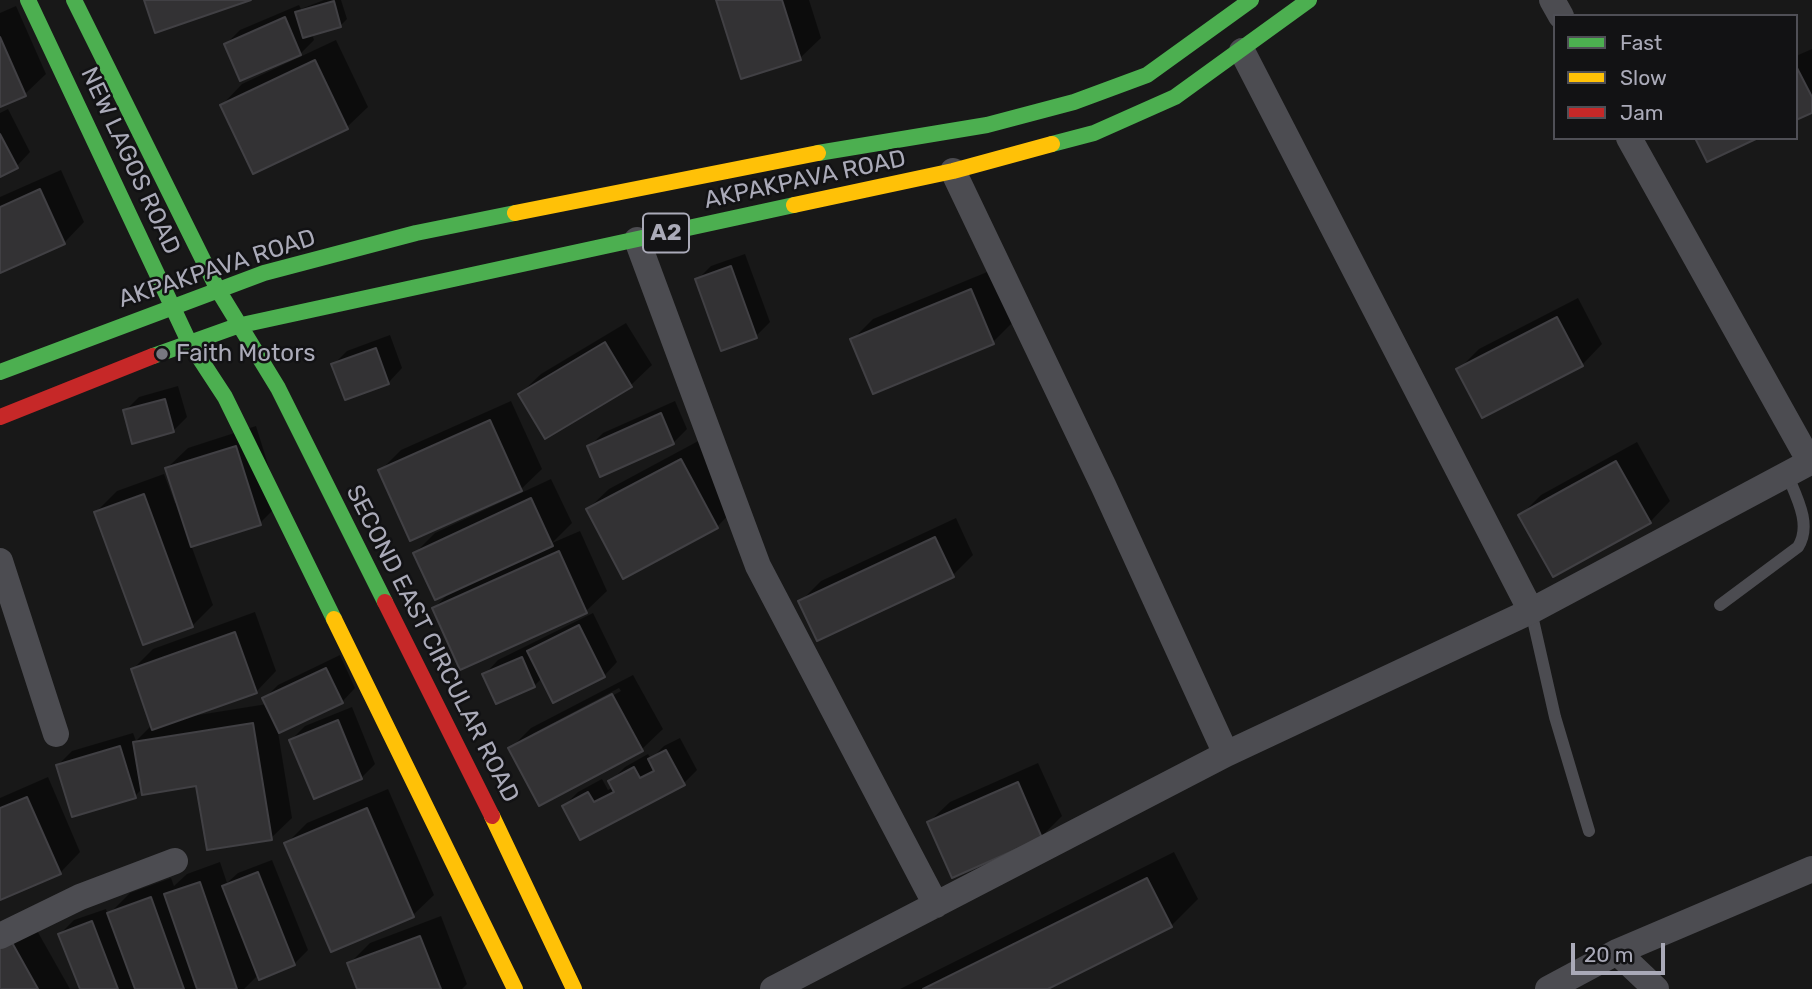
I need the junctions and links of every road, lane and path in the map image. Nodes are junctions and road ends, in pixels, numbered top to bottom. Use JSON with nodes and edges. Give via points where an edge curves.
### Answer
{"nodes":[{"id":1,"x":28,"y":0,"type":"edge"},
{"id":2,"x":74,"y":0,"type":"edge"},
{"id":3,"x":1251,"y":0,"type":"edge"},
{"id":4,"x":1309,"y":0,"type":"edge"},
{"id":5,"x":1242,"y":51,"type":"junction"},
{"id":6,"x":1630,"y":140,"type":"edge"},
{"id":7,"x":953,"y":172,"type":"junction"},
{"id":8,"x":637,"y":240,"type":"junction"},
{"id":9,"x":218,"y":290,"type":"junction"},
{"id":10,"x":173,"y":306,"type":"junction"},
{"id":11,"x":237,"y":326,"type":"junction"},
{"id":12,"x":189,"y":342,"type":"junction"},
{"id":13,"x":0,"y":372,"type":"edge"},
{"id":14,"x":0,"y":417,"type":"edge"},
{"id":15,"x":1803,"y":466,"type":"edge"},
{"id":16,"x":0,"y":561,"type":"edge"},
{"id":17,"x":1720,"y":605,"type":"dead end"},
{"id":18,"x":1531,"y":611,"type":"junction"},
{"id":19,"x":56,"y":734,"type":"dead end"},
{"id":20,"x":1226,"y":754,"type":"junction"},
{"id":21,"x":1590,"y":831,"type":"dead end"},
{"id":22,"x":175,"y":861,"type":"dead end"},
{"id":23,"x":1812,"y":869,"type":"edge"},
{"id":24,"x":936,"y":905,"type":"junction"},
{"id":25,"x":0,"y":936,"type":"edge"},
{"id":26,"x":1618,"y":952,"type":"junction"},
{"id":27,"x":515,"y":989,"type":"edge"},
{"id":28,"x":574,"y":989,"type":"edge"},
{"id":29,"x":773,"y":989,"type":"edge"},
{"id":30,"x":1548,"y":989,"type":"edge"},
{"id":31,"x":1656,"y":989,"type":"edge"}],
"edges":[{"from":1,"to":10,"type":"main road","name":"NEW LAGOS ROAD"},
{"from":2,"to":9,"type":"main road","name":"NEW LAGOS ROAD"},
{"from":3,"to":9,"type":"main road","name":"AKPAKPAVA ROAD","number":"A2","via":[[1147,75],[1074,102],[987,125],[752,164],[416,233],[264,272]]},
{"from":4,"to":5,"type":"main road","name":"AKPAKPAVA ROAD","number":"A2"},
{"from":5,"to":7,"type":"main road","name":"AKPAKPAVA ROAD","number":"A2","via":[[1175,97],[1094,133]]},
{"from":5,"to":18,"type":"street"},
{"from":6,"to":15,"type":"street"},
{"from":7,"to":8,"type":"main road","name":"AKPAKPAVA ROAD","number":"A2"},
{"from":7,"to":20,"type":"street"},
{"from":8,"to":11,"type":"main road","name":"AKPAKPAVA ROAD","number":"A2"},
{"from":8,"to":24,"type":"street","via":[[758,566]]},
{"from":9,"to":10,"type":"main road","name":"AKPAKPAVA ROAD","number":"A2"},
{"from":9,"to":11,"type":"main road","name":"NEW LAGOS ROAD"},
{"from":10,"to":12,"type":"main road","name":"NEW LAGOS ROAD"},
{"from":10,"to":13,"type":"main road","name":"AKPAKPAVA ROAD","number":"A2"},
{"from":11,"to":12,"type":"main road","name":"AKPAKPAVA ROAD","number":"A2"},
{"from":11,"to":28,"type":"main road","name":"SECOND EAST CIRCULAR ROAD","via":[[278,388],[466,761]]},
{"from":12,"to":14,"type":"main road","name":"AKPAKPAVA ROAD","number":"A2"},
{"from":12,"to":27,"type":"main road","via":[[225,397]]},
{"from":15,"to":17,"type":"lane","via":[[1805,539]]},
{"from":15,"to":18,"type":"street"},
{"from":16,"to":19,"type":"street"},
{"from":18,"to":20,"type":"street"},
{"from":18,"to":21,"type":"lane","via":[[1555,717]]},
{"from":20,"to":24,"type":"street"},
{"from":22,"to":25,"type":"street","via":[[80,897]]},
{"from":23,"to":26,"type":"street"},
{"from":24,"to":29,"type":"street"},
{"from":26,"to":30,"type":"street"},
{"from":26,"to":31,"type":"street"}]}
